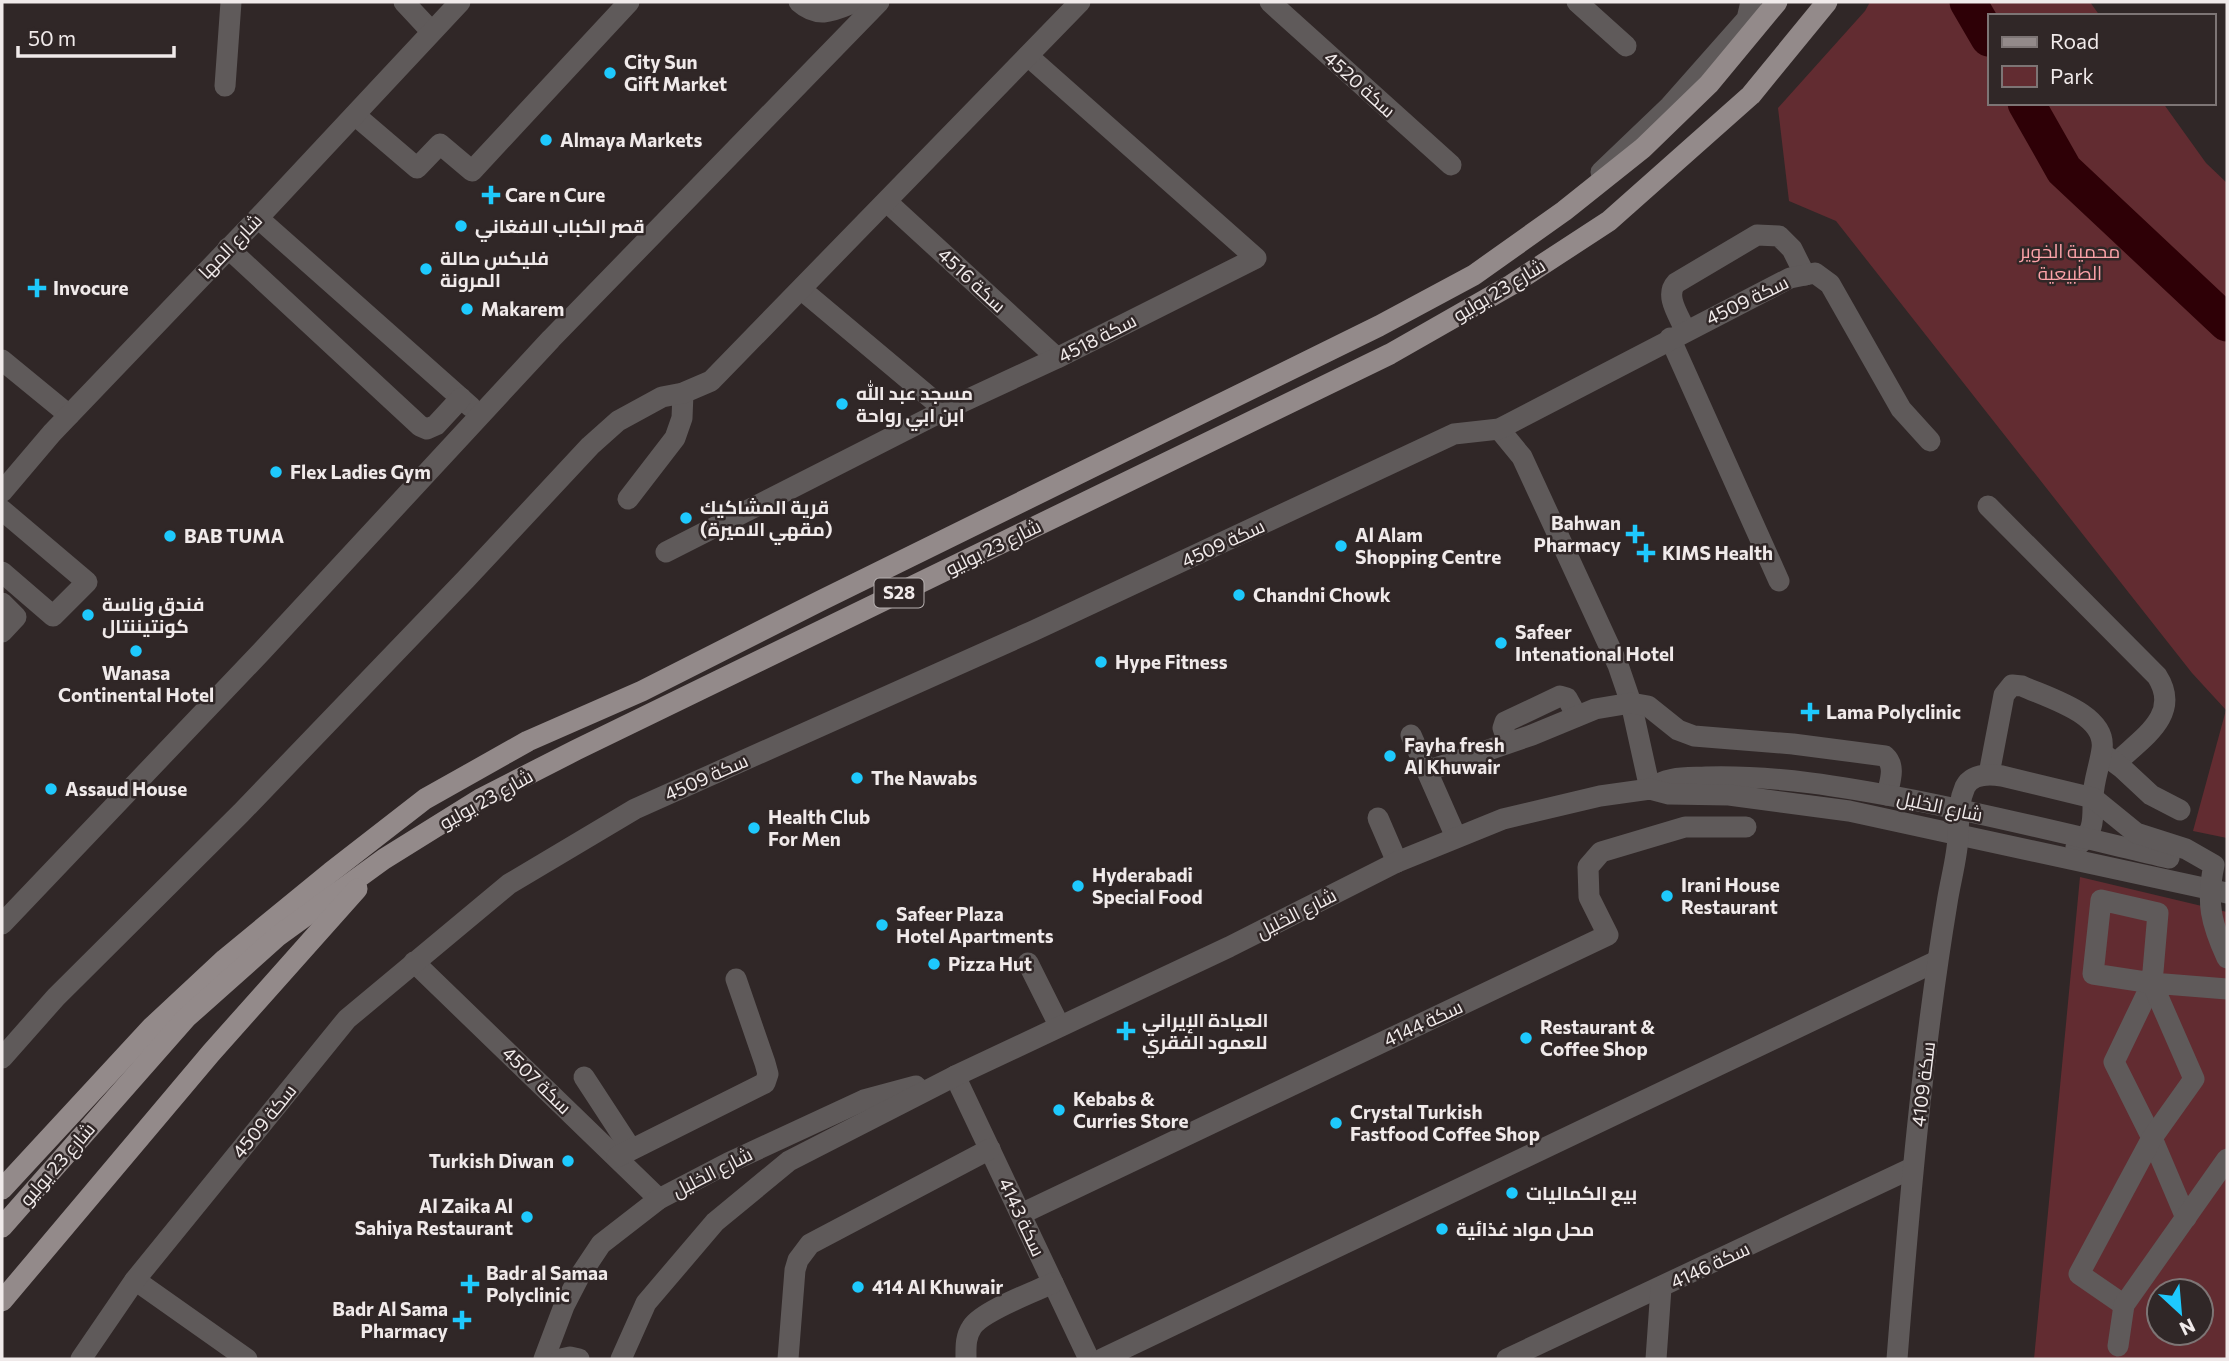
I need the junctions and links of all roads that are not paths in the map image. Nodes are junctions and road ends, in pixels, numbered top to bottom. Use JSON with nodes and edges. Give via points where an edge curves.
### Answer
{"nodes":[{"id":1,"x":231,"y":2,"type":"edge"},
{"id":2,"x":404,"y":2,"type":"edge"},
{"id":3,"x":460,"y":2,"type":"edge"},
{"id":4,"x":629,"y":2,"type":"edge"},
{"id":5,"x":799,"y":2,"type":"edge"},
{"id":6,"x":1080,"y":2,"type":"edge"},
{"id":7,"x":1270,"y":2,"type":"edge"},
{"id":8,"x":1577,"y":2,"type":"edge"},
{"id":9,"x":1751,"y":2,"type":"edge"},
{"id":10,"x":1777,"y":2,"type":"edge"},
{"id":11,"x":1827,"y":2,"type":"edge"},
{"id":12,"x":865,"y":4,"type":"edge"},
{"id":13,"x":431,"y":31,"type":"junction"},
{"id":14,"x":1626,"y":46,"type":"dead end"},
{"id":15,"x":1028,"y":57,"type":"junction"},
{"id":16,"x":225,"y":86,"type":"dead end"},
{"id":17,"x":355,"y":115,"type":"junction"},
{"id":18,"x":1451,"y":165,"type":"dead end"},
{"id":19,"x":887,"y":202,"type":"junction"},
{"id":20,"x":1564,"y":211,"type":"junction"},
{"id":21,"x":258,"y":218,"type":"junction"},
{"id":22,"x":228,"y":248,"type":"junction"},
{"id":23,"x":1805,"y":275,"type":"junction"},
{"id":24,"x":802,"y":290,"type":"junction"},
{"id":25,"x":1678,"y":334,"type":"junction"},
{"id":26,"x":1057,"y":358,"type":"junction"},
{"id":27,"x":2,"y":360,"type":"edge"},
{"id":28,"x":683,"y":393,"type":"junction"},
{"id":29,"x":461,"y":398,"type":"junction"},
{"id":30,"x":945,"y":410,"type":"junction"},
{"id":31,"x":69,"y":415,"type":"junction"},
{"id":32,"x":481,"y":416,"type":"junction"},
{"id":33,"x":1499,"y":429,"type":"junction"},
{"id":34,"x":1930,"y":441,"type":"dead end"},
{"id":35,"x":2,"y":492,"type":"edge"},
{"id":36,"x":628,"y":499,"type":"dead end"},
{"id":37,"x":1988,"y":506,"type":"dead end"},
{"id":38,"x":2,"y":510,"type":"edge"},
{"id":39,"x":666,"y":552,"type":"dead end"},
{"id":40,"x":2,"y":572,"type":"edge"},
{"id":41,"x":1779,"y":580,"type":"dead end"},
{"id":42,"x":2,"y":603,"type":"edge"},
{"id":43,"x":2,"y":632,"type":"edge"},
{"id":44,"x":1631,"y":703,"type":"junction"},
{"id":45,"x":1411,"y":735,"type":"dead end"},
{"id":46,"x":1787,"y":743,"type":"junction"},
{"id":47,"x":2109,"y":758,"type":"junction"},
{"id":48,"x":1427,"y":771,"type":"junction"},
{"id":49,"x":1989,"y":774,"type":"junction"},
{"id":50,"x":1784,"y":780,"type":"junction"},
{"id":51,"x":1650,"y":789,"type":"junction"},
{"id":52,"x":1887,"y":795,"type":"junction"},
{"id":53,"x":2093,"y":798,"type":"junction"},
{"id":54,"x":1959,"y":809,"type":"junction"},
{"id":55,"x":2180,"y":810,"type":"dead end"},
{"id":56,"x":1377,"y":818,"type":"dead end"},
{"id":57,"x":1746,"y":827,"type":"dead end"},
{"id":58,"x":1958,"y":835,"type":"junction"},
{"id":59,"x":1456,"y":837,"type":"junction"},
{"id":60,"x":2085,"y":839,"type":"junction"},
{"id":61,"x":2055,"y":856,"type":"junction"},
{"id":62,"x":384,"y":859,"type":"junction"},
{"id":63,"x":1398,"y":862,"type":"junction"},
{"id":64,"x":2221,"y":867,"type":"edge"},
{"id":65,"x":2218,"y":891,"type":"edge"},
{"id":66,"x":2,"y":924,"type":"edge"},
{"id":67,"x":2227,"y":958,"type":"edge"},
{"id":68,"x":1937,"y":961,"type":"junction"},
{"id":69,"x":414,"y":962,"type":"junction"},
{"id":70,"x":1028,"y":963,"type":"dead end"},
{"id":71,"x":736,"y":979,"type":"dead end"},
{"id":72,"x":2152,"y":982,"type":"junction"},
{"id":73,"x":2227,"y":989,"type":"edge"},
{"id":74,"x":1059,"y":1025,"type":"junction"},
{"id":75,"x":2,"y":1058,"type":"edge"},
{"id":76,"x":955,"y":1076,"type":"junction"},
{"id":77,"x":584,"y":1077,"type":"dead end"},
{"id":78,"x":2152,"y":1138,"type":"junction"},
{"id":79,"x":990,"y":1149,"type":"junction"},
{"id":80,"x":624,"y":1153,"type":"junction"},
{"id":81,"x":2227,"y":1159,"type":"edge"},
{"id":82,"x":1912,"y":1168,"type":"junction"},
{"id":83,"x":2,"y":1189,"type":"edge"},
{"id":84,"x":659,"y":1199,"type":"junction"},
{"id":85,"x":1021,"y":1214,"type":"junction"},
{"id":86,"x":2186,"y":1218,"type":"junction"},
{"id":87,"x":2,"y":1227,"type":"edge"},
{"id":88,"x":135,"y":1280,"type":"junction"},
{"id":89,"x":1053,"y":1283,"type":"junction"},
{"id":90,"x":1661,"y":1288,"type":"junction"},
{"id":91,"x":2,"y":1301,"type":"edge"},
{"id":92,"x":2124,"y":1305,"type":"junction"},
{"id":93,"x":2118,"y":1346,"type":"dead end"},
{"id":94,"x":1531,"y":1353,"type":"edge"},
{"id":95,"x":241,"y":1358,"type":"edge"},
{"id":96,"x":81,"y":1359,"type":"edge"},
{"id":97,"x":544,"y":1359,"type":"edge"},
{"id":98,"x":561,"y":1359,"type":"edge"},
{"id":99,"x":579,"y":1359,"type":"edge"},
{"id":100,"x":621,"y":1359,"type":"edge"},
{"id":101,"x":788,"y":1359,"type":"edge"},
{"id":102,"x":966,"y":1359,"type":"edge"},
{"id":103,"x":1089,"y":1359,"type":"edge"},
{"id":104,"x":1102,"y":1359,"type":"edge"},
{"id":105,"x":1507,"y":1359,"type":"edge"},
{"id":106,"x":1656,"y":1359,"type":"edge"},
{"id":107,"x":1897,"y":1359,"type":"edge"}],
"edges":[{"from":1,"to":16,"type":"street"},
{"from":2,"to":13,"type":"street"},
{"from":3,"to":13,"type":"street","name":"شارع المها"},
{"from":4,"to":17,"type":"street","via":[[472,170],[440,144],[417,168]]},
{"from":5,"to":12,"type":"street","via":[[810,12],[821,13]]},
{"from":6,"to":15,"type":"street"},
{"from":7,"to":18,"type":"street","name":"سكة 4520"},
{"from":8,"to":14,"type":"street"},
{"from":9,"to":20,"type":"street","via":[[1746,19],[1670,106]]},
{"from":10,"to":20,"type":"main road","name":"شارع 23 يوليو","number":"S28","via":[[1709,84],[1643,148]]},
{"from":11,"to":62,"type":"main road","name":"شارع 23 يوليو","number":"S28","via":[[1751,95],[1679,161],[1609,220],[1511,285],[1390,354],[552,762],[482,798]]},
{"from":12,"to":32,"type":"street"},
{"from":13,"to":17,"type":"street","name":"شارع المها"},
{"from":15,"to":19,"type":"street"},
{"from":15,"to":26,"type":"street","name":"سكة 4518","via":[[1256,258]]},
{"from":17,"to":21,"type":"street","name":"شارع المها"},
{"from":19,"to":24,"type":"street"},
{"from":19,"to":26,"type":"street","name":"سكة 4516"},
{"from":20,"to":83,"type":"main road","name":"شارع 23 يوليو","number":"S28","via":[[1474,275],[1380,327],[642,691],[528,741],[425,799],[225,960],[152,1027]]},
{"from":21,"to":22,"type":"street","name":"شارع المها"},
{"from":21,"to":29,"type":"street"},
{"from":22,"to":29,"type":"street","via":[[420,426],[436,425]]},
{"from":22,"to":31,"type":"street","name":"شارع المها"},
{"from":23,"to":25,"type":"street","name":"سكة 4509","via":[[1790,278]]},
{"from":23,"to":25,"type":"street","via":[[1792,249],[1779,236],[1757,235],[1671,288]]},
{"from":23,"to":34,"type":"street","name":"سكة 4509","via":[[1815,273],[1830,284],[1900,409]]},
{"from":24,"to":28,"type":"street","via":[[711,381]]},
{"from":24,"to":30,"type":"street"},
{"from":25,"to":33,"type":"street","name":"سكة 4509"},
{"from":25,"to":41,"type":"street"},
{"from":26,"to":30,"type":"street","name":"سكة 4518"},
{"from":27,"to":31,"type":"street"},
{"from":28,"to":36,"type":"street","via":[[675,438]]},
{"from":28,"to":75,"type":"street","via":[[662,397],[618,421],[590,446]]},
{"from":29,"to":32,"type":"street"},
{"from":30,"to":39,"type":"street","name":"سكة 4518"},
{"from":31,"to":35,"type":"street","name":"شارع المها"},
{"from":32,"to":66,"type":"street"},
{"from":33,"to":44,"type":"street","via":[[1522,457]]},
{"from":33,"to":69,"type":"street","name":"سكة 4509","via":[[1454,434],[1033,631],[635,808],[509,884]]},
{"from":37,"to":47,"type":"street","via":[[2164,688],[2166,701],[2156,725]]},
{"from":38,"to":40,"type":"street","via":[[87,582],[53,617]]},
{"from":42,"to":43,"type":"street","via":[[16,617]]},
{"from":44,"to":46,"type":"street","via":[[1648,706],[1678,730],[1694,736]]},
{"from":44,"to":48,"type":"street","via":[[1595,709]]},
{"from":44,"to":51,"type":"street"},
{"from":45,"to":48,"type":"street"},
{"from":46,"to":50,"type":"street"},
{"from":46,"to":52,"type":"street","via":[[1885,756],[1892,770]]},
{"from":47,"to":49,"type":"street","via":[[2099,730],[2088,716],[2012,685],[2004,695]]},
{"from":47,"to":53,"type":"street"},
{"from":47,"to":55,"type":"street","via":[[2151,795]]},
{"from":48,"to":59,"type":"street"},
{"from":49,"to":53,"type":"street"},
{"from":49,"to":54,"type":"street","via":[[1970,779]]},
{"from":50,"to":51,"type":"street","name":"شارع الخليل","via":[[1675,778]]},
{"from":50,"to":52,"type":"street","name":"شارع الخليل"},
{"from":51,"to":58,"type":"street","name":"شارع الخليل","via":[[1849,810]]},
{"from":51,"to":59,"type":"street","name":"شارع الخليل","via":[[1551,806]]},
{"from":52,"to":54,"type":"street","name":"شارع الخليل"},
{"from":53,"to":60,"type":"street","via":[[2095,815]]},
{"from":53,"to":64,"type":"street","via":[[2136,833],[2186,849]]},
{"from":54,"to":58,"type":"street","name":"سكة 4109"},
{"from":54,"to":60,"type":"street","name":"شارع الخليل"},
{"from":56,"to":63,"type":"street"},
{"from":57,"to":85,"type":"street","name":"سكة 4144","via":[[1685,827],[1601,852],[1588,867],[1589,897],[1608,935]]},
{"from":58,"to":61,"type":"street","name":"شارع الخليل"},
{"from":58,"to":68,"type":"street","name":"سكة 4109"},
{"from":59,"to":63,"type":"street","name":"شارع الخليل"},
{"from":60,"to":61,"type":"street"},
{"from":60,"to":64,"type":"street","name":"شارع الخليل"},
{"from":61,"to":65,"type":"street","name":"شارع الخليل"},
{"from":62,"to":87,"type":"main road","name":"شارع 23 يوليو","number":"S28","via":[[278,936],[186,1018]]},
{"from":62,"to":91,"type":"main road","via":[[211,1053]]},
{"from":63,"to":74,"type":"street","name":"شارع الخليل"},
{"from":64,"to":65,"type":"street"},
{"from":65,"to":67,"type":"street","via":[[2209,908]]},
{"from":68,"to":82,"type":"street","name":"سكة 4109"},
{"from":68,"to":104,"type":"street"},
{"from":69,"to":80,"type":"street","name":"سكة 4507"},
{"from":69,"to":88,"type":"street","name":"سكة 4509","via":[[347,1019]]},
{"from":70,"to":74,"type":"street"},
{"from":71,"to":80,"type":"street","via":[[765,1063],[765,1083]]},
{"from":72,"to":73,"type":"street"},
{"from":72,"to":78,"type":"street","via":[[2114,1062]]},
{"from":72,"to":78,"type":"street","via":[[2194,1079]]},
{"from":74,"to":76,"type":"street","name":"شارع الخليل"},
{"from":76,"to":79,"type":"street","name":"سكة 4143"},
{"from":76,"to":84,"type":"street","name":"شارع الخليل","via":[[864,1100]]},
{"from":76,"to":100,"type":"street","name":"شارع الخليل","via":[[789,1161],[715,1222],[646,1303]]},
{"from":77,"to":80,"type":"street"},
{"from":78,"to":86,"type":"street"},
{"from":78,"to":92,"type":"street","via":[[2078,1273]]},
{"from":79,"to":85,"type":"street","name":"سكة 4143"},
{"from":79,"to":101,"type":"street","via":[[810,1244],[795,1270]]},
{"from":80,"to":84,"type":"street","name":"سكة 4507"},
{"from":81,"to":86,"type":"street"},
{"from":82,"to":90,"type":"street","name":"سكة 4146"},
{"from":82,"to":107,"type":"street","name":"سكة 4109"},
{"from":84,"to":97,"type":"street","name":"شارع الخليل","via":[[601,1244],[564,1306]]},
{"from":85,"to":89,"type":"street","name":"سكة 4143"},
{"from":86,"to":92,"type":"street"},
{"from":88,"to":95,"type":"street"},
{"from":88,"to":96,"type":"street","name":"سكة 4509"},
{"from":89,"to":102,"type":"street","via":[[981,1318],[968,1334]]},
{"from":89,"to":103,"type":"street","name":"سكة 4143"},
{"from":90,"to":94,"type":"street","name":"سكة 4146"},
{"from":90,"to":106,"type":"street"},
{"from":92,"to":93,"type":"street"},
{"from":94,"to":105,"type":"street","name":"سكة 4146"},
{"from":98,"to":99,"type":"street"}]}
